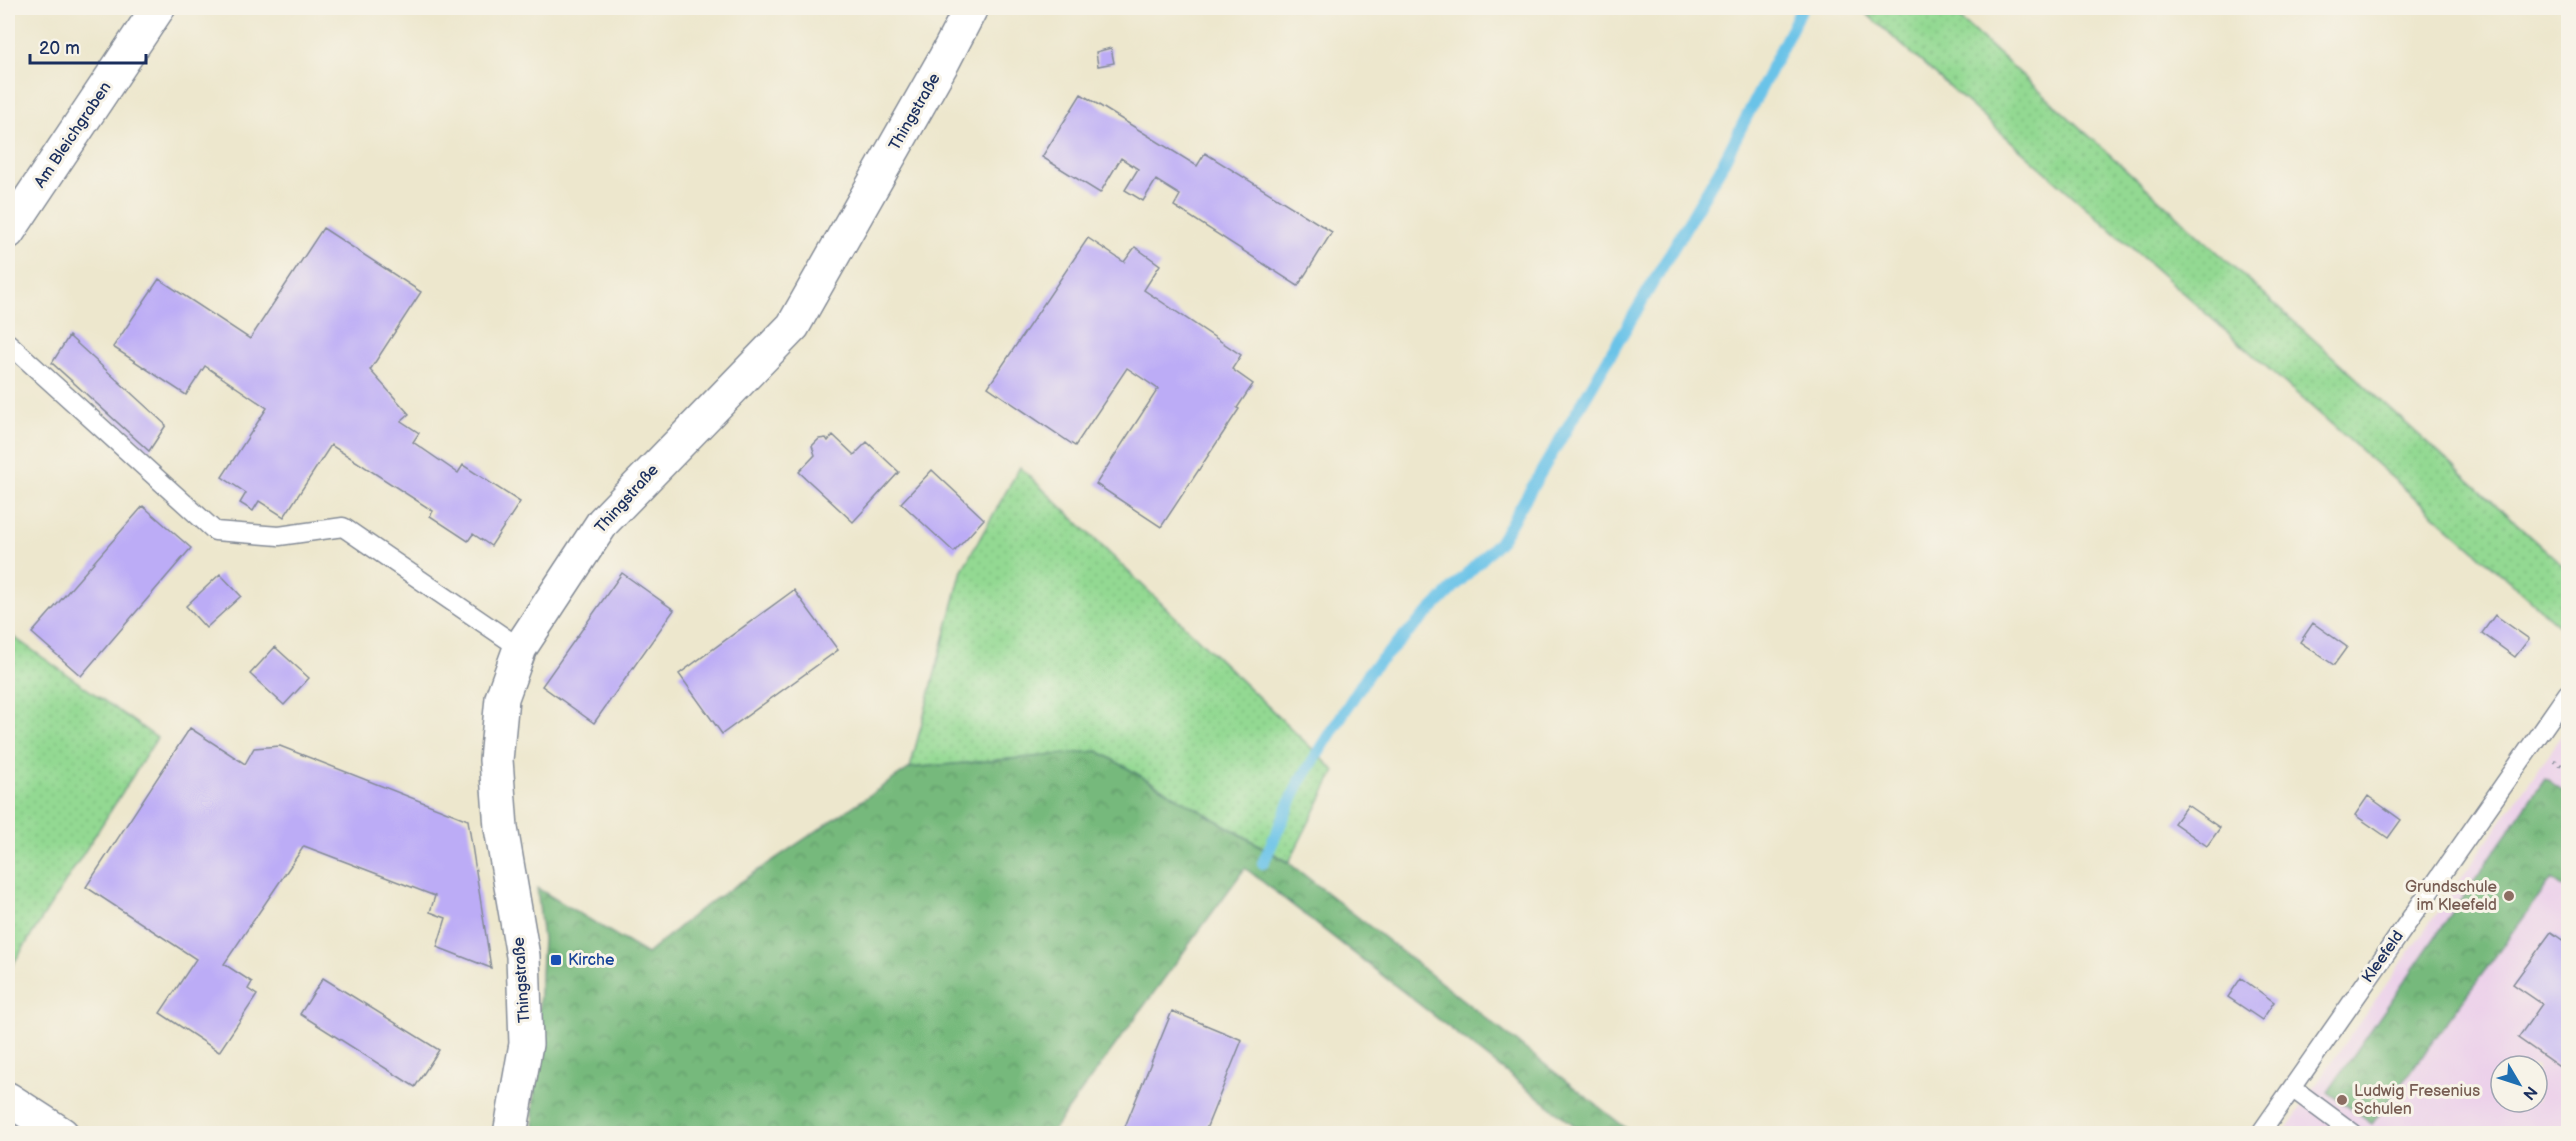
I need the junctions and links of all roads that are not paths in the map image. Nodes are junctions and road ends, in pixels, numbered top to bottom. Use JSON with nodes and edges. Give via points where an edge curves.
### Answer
{"nodes":[{"id":1,"x":158,"y":8,"type":"edge"},
{"id":2,"x":971,"y":8,"type":"edge"},
{"id":3,"x":8,"y":232,"type":"edge"},
{"id":4,"x":8,"y":343,"type":"edge"},
{"id":5,"x":520,"y":648,"type":"junction"},
{"id":6,"x":2568,"y":693,"type":"edge"},
{"id":7,"x":2292,"y":1088,"type":"junction"},
{"id":8,"x":8,"y":1099,"type":"edge"},
{"id":9,"x":62,"y":1134,"type":"edge"},
{"id":10,"x":510,"y":1134,"type":"edge"},
{"id":11,"x":2260,"y":1134,"type":"edge"},
{"id":12,"x":2354,"y":1134,"type":"edge"}],
"edges":[{"from":1,"to":3,"type":"street","name":"Am Bleichgraben"},
{"from":2,"to":5,"type":"street","name":"Thingstraße","via":[[793,326],[603,522]]},
{"from":4,"to":5,"type":"lane","via":[[215,531],[279,536],[343,527]]},
{"from":5,"to":10,"type":"street","name":"Thingstraße","via":[[502,698],[496,760],[501,828],[523,956],[526,1044]]},
{"from":6,"to":7,"type":"lane","name":"Kleefeld"},
{"from":7,"to":11,"type":"lane","name":"Kleefeld"},
{"from":7,"to":12,"type":"lane"},
{"from":8,"to":9,"type":"street"}]}
